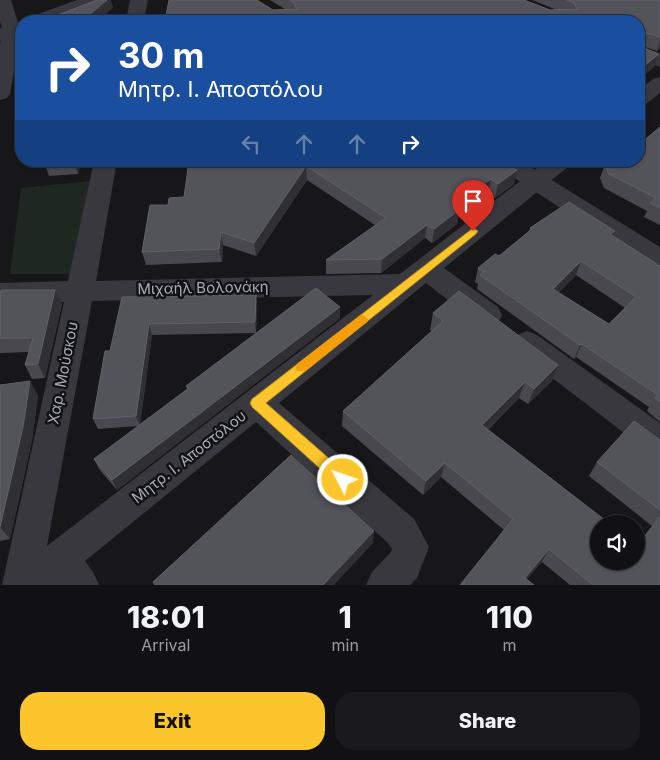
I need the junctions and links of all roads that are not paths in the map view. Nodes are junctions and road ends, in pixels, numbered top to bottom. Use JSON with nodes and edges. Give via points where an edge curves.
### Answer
{"nodes":[{"id":1,"x":2,"y":0,"type":"edge"},
{"id":2,"x":94,"y":0,"type":"edge"},
{"id":3,"x":139,"y":0,"type":"edge"},
{"id":4,"x":54,"y":15,"type":"edge"},
{"id":5,"x":136,"y":15,"type":"edge"},
{"id":6,"x":11,"y":31,"type":"edge"},
{"id":7,"x":645,"y":55,"type":"edge"},
{"id":8,"x":660,"y":61,"type":"edge"},
{"id":9,"x":660,"y":83,"type":"edge"},
{"id":10,"x":0,"y":94,"type":"edge"},
{"id":11,"x":645,"y":95,"type":"edge"},
{"id":12,"x":105,"y":167,"type":"edge"},
{"id":13,"x":513,"y":167,"type":"edge"},
{"id":14,"x":554,"y":167,"type":"edge"},
{"id":15,"x":535,"y":182,"type":"junction"},
{"id":16,"x":660,"y":260,"type":"edge"},
{"id":17,"x":416,"y":276,"type":"junction"},
{"id":18,"x":80,"y":290,"type":"junction"},
{"id":19,"x":0,"y":293,"type":"edge"},
{"id":20,"x":256,"y":403,"type":"junction"},
{"id":21,"x":660,"y":442,"type":"edge"},
{"id":22,"x":71,"y":572,"type":"edge"},
{"id":23,"x":21,"y":585,"type":"edge"},
{"id":24,"x":27,"y":585,"type":"edge"},
{"id":25,"x":385,"y":585,"type":"edge"}],
"edges":[{"from":1,"to":6,"type":"street"},
{"from":2,"to":4,"type":"street"},
{"from":3,"to":5,"type":"street"},
{"from":6,"to":10,"type":"street"},
{"from":7,"to":8,"type":"street"},
{"from":9,"to":11,"type":"street"},
{"from":12,"to":18,"type":"street","name":"Χαρ. Μούσκου"},
{"from":13,"to":15,"type":"street"},
{"from":14,"to":15,"type":"street","name":"Μητρ. Ι. Αποστόλου"},
{"from":15,"to":16,"type":"street"},
{"from":15,"to":17,"type":"street","name":"Μητρ. Ι. Αποστόλου"},
{"from":17,"to":18,"type":"street","name":"Μιχαήλ Βολονάκη"},
{"from":17,"to":20,"type":"street","name":"Μητρ. Ι. Αποστόλου"},
{"from":17,"to":21,"type":"street"},
{"from":18,"to":19,"type":"street","name":"Μιχαήλ Βολονάκη"},
{"from":18,"to":23,"type":"street","name":"Χαρ. Μούσκου"},
{"from":20,"to":22,"type":"street","name":"Μητρ. Ι. Αποστόλου"},
{"from":20,"to":25,"type":"street","via":[[401,531],[411,547],[404,565]]},
{"from":22,"to":24,"type":"street","name":"Μητρ. Ι. Αποστόλου"}]}
